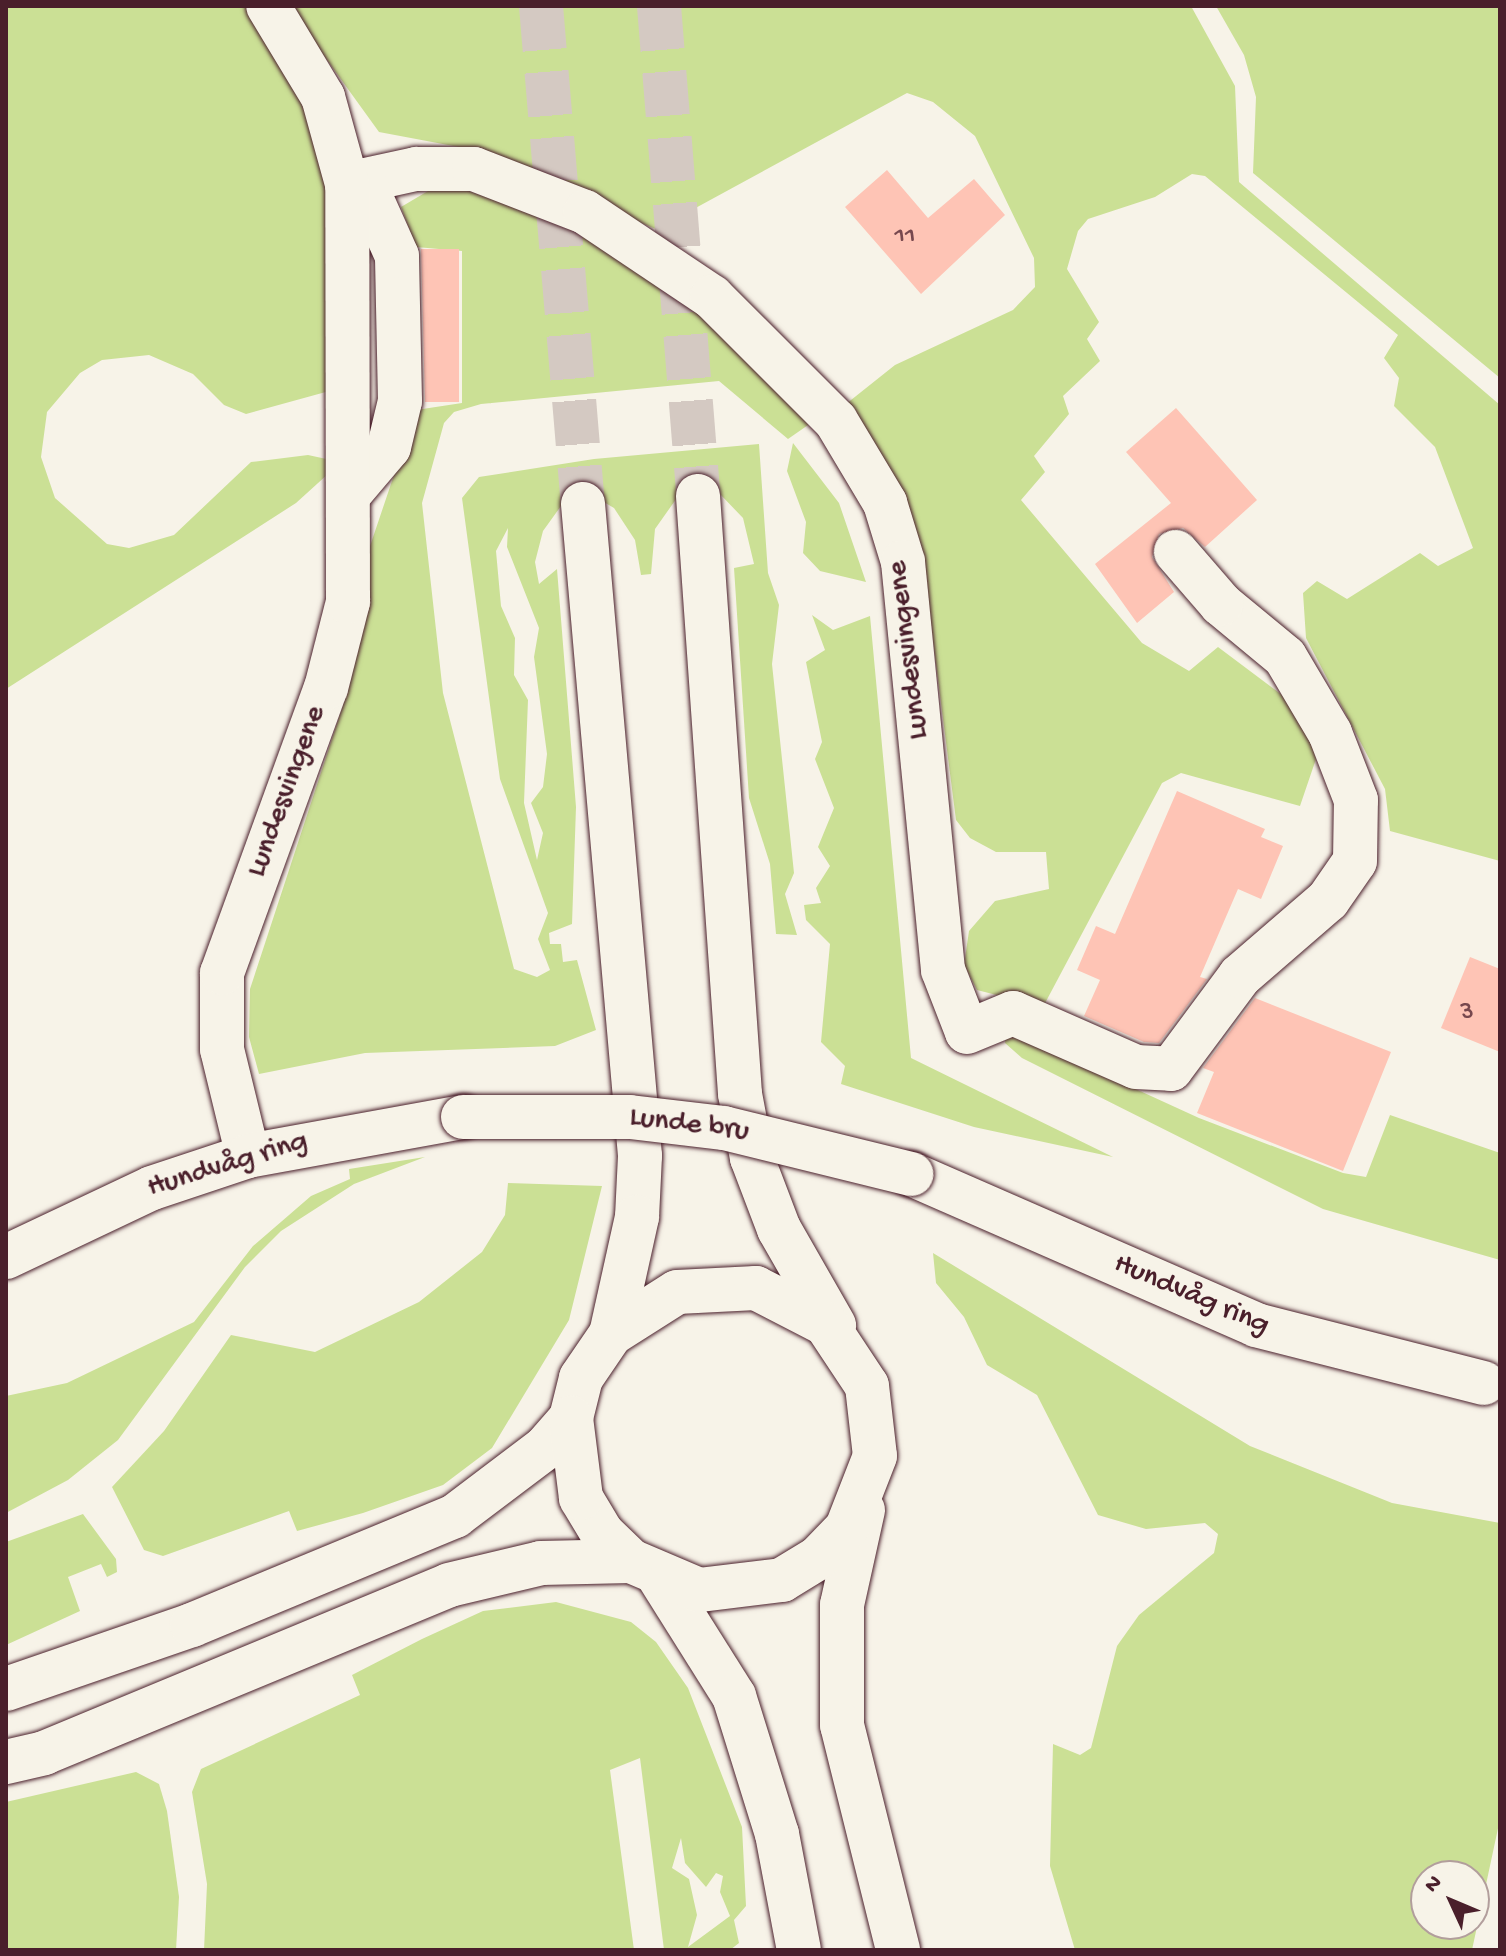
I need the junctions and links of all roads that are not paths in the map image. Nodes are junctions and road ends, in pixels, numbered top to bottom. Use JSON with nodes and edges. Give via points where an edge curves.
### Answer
{"nodes":[{"id":1,"x":268,"y":6,"type":"edge"},
{"id":2,"x":355,"y":182,"type":"junction"},
{"id":3,"x":698,"y":496,"type":"tunnel mouth"},
{"id":4,"x":583,"y":504,"type":"tunnel mouth"},
{"id":5,"x":1176,"y":552,"type":"dead end"},
{"id":6,"x":463,"y":1117,"type":"joint"},
{"id":7,"x":248,"y":1156,"type":"junction"},
{"id":8,"x":911,"y":1174,"type":"joint"},
{"id":9,"x":6,"y":1257,"type":"edge"},
{"id":10,"x":611,"y":1334,"type":"junction"},
{"id":11,"x":852,"y":1354,"type":"junction"},
{"id":12,"x":1484,"y":1383,"type":"dead end"},
{"id":13,"x":571,"y":1418,"type":"junction"},
{"id":14,"x":867,"y":1490,"type":"junction"},
{"id":15,"x":645,"y":1569,"type":"junction"},
{"id":16,"x":6,"y":1689,"type":"edge"},
{"id":17,"x":6,"y":1762,"type":"edge"},
{"id":18,"x":799,"y":1950,"type":"edge"},
{"id":19,"x":898,"y":1950,"type":"edge"}],
"edges":[{"from":1,"to":2,"type":"main road","name":"Lundesvingene","via":[[323,97]]},
{"from":2,"to":5,"type":"main road","name":"Lundesvingene","via":[[416,169],[474,169],[585,212],[739,320],[855,447],[885,503],[903,562],[943,970],[967,1032],[1013,1013],[1136,1067],[1171,1069],[1240,976],[1328,900],[1355,861],[1356,800],[1330,733],[1285,657],[1221,604]]},
{"from":2,"to":7,"type":"main road","name":"Lundesvingene","via":[[350,493],[339,642],[222,973],[222,1049]]},
{"from":3,"to":11,"type":"main road","via":[[740,1094],[752,1158],[779,1229]]},
{"from":4,"to":10,"type":"main road","via":[[640,1156],[637,1217]]},
{"from":6,"to":7,"type":"main road","name":"Hundvåg ring"},
{"from":6,"to":8,"type":"main road","name":"Lunde bru","bridge":true,"via":[[587,1115],[724,1128]]},
{"from":7,"to":9,"type":"main road","name":"Hundvåg ring","via":[[152,1188]]},
{"from":8,"to":12,"type":"main road","name":"Hundvåg ring","via":[[1256,1325]]},
{"from":10,"to":11,"type":"main road","via":[[677,1292],[743,1287],[793,1302]]},
{"from":10,"to":13,"type":"main road","via":[[581,1378]]},
{"from":11,"to":14,"type":"main road","via":[[876,1420]]},
{"from":13,"to":15,"type":"main road","via":[[581,1498]]},
{"from":13,"to":16,"type":"main road","via":[[524,1470],[455,1516],[192,1625]]},
{"from":14,"to":15,"type":"main road","via":[[847,1528],[782,1580],[699,1590]]},
{"from":14,"to":19,"type":"main road","via":[[842,1605],[842,1725]]},
{"from":15,"to":17,"type":"main road","via":[[541,1563],[464,1580],[44,1753]]},
{"from":15,"to":18,"type":"main road","via":[[734,1696],[777,1834]]}]}
